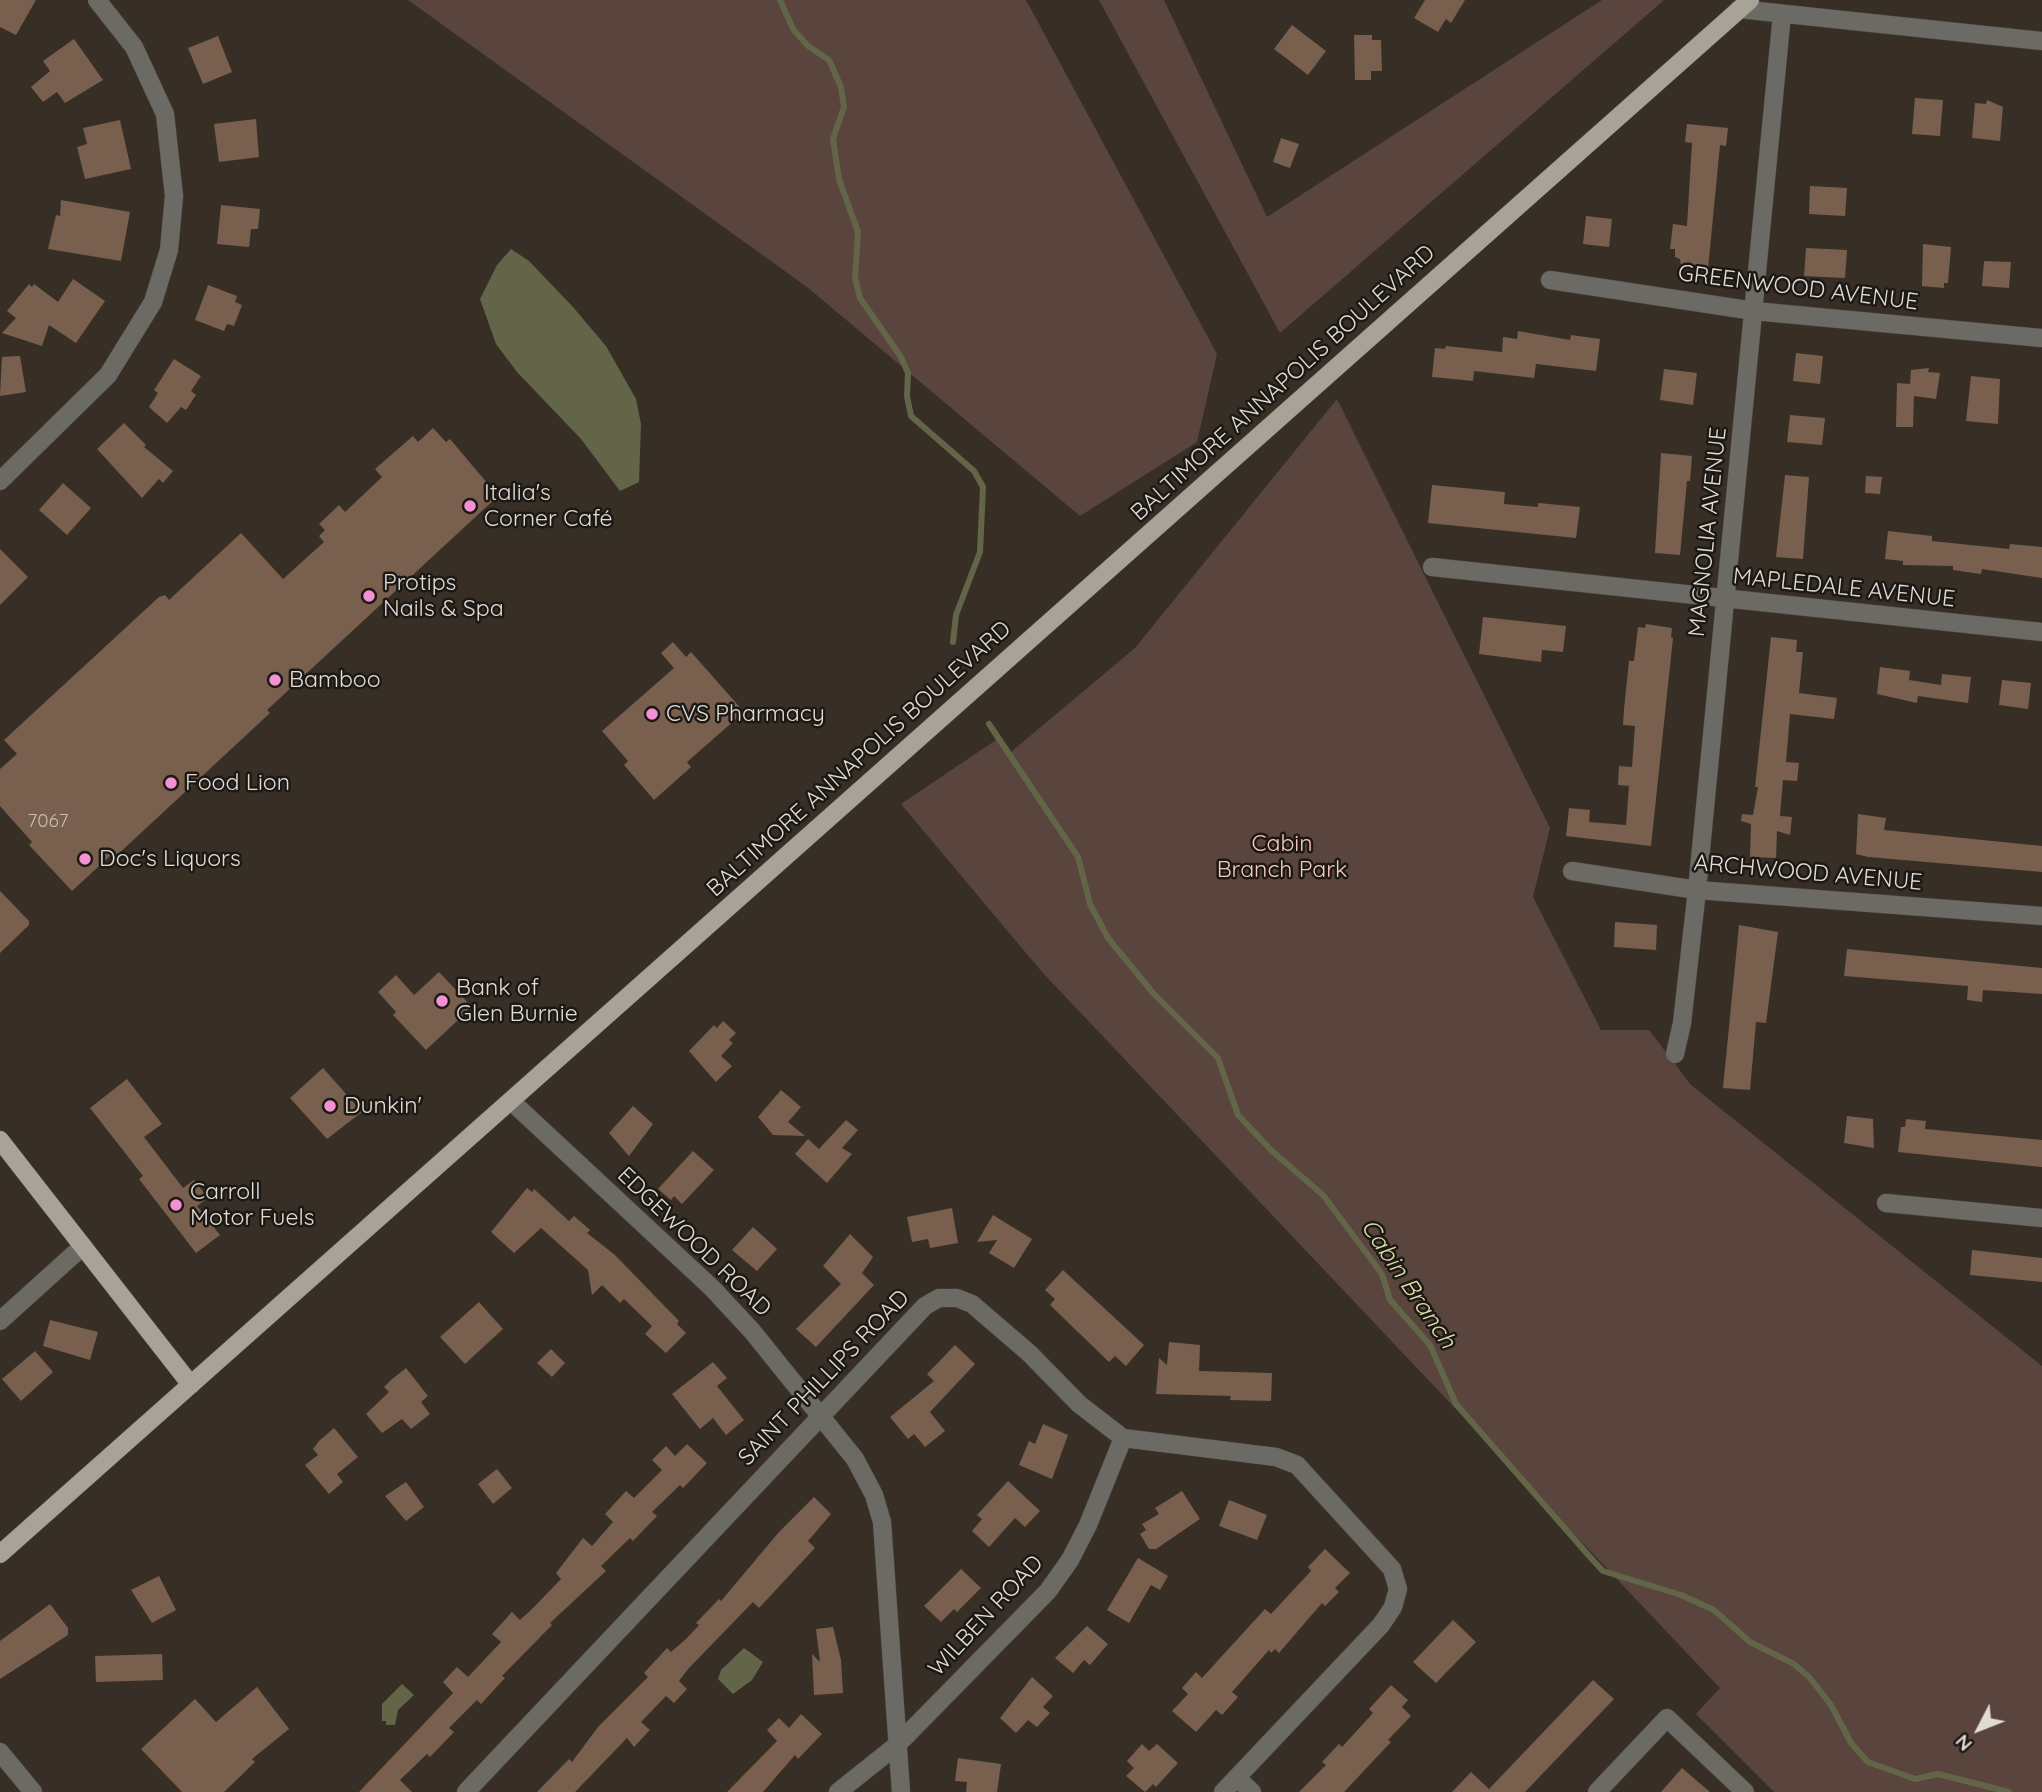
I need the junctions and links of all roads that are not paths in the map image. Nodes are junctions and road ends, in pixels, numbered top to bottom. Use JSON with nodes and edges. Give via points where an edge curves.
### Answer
{"nodes":[{"id":1,"x":97,"y":0,"type":"edge"},
{"id":2,"x":1744,"y":5,"type":"edge"},
{"id":3,"x":1782,"y":14,"type":"junction"},
{"id":4,"x":2042,"y":41,"type":"edge"},
{"id":5,"x":1550,"y":280,"type":"dead end"},
{"id":6,"x":1754,"y":310,"type":"junction"},
{"id":7,"x":2042,"y":338,"type":"edge"},
{"id":8,"x":0,"y":481,"type":"edge"},
{"id":9,"x":1432,"y":567,"type":"dead end"},
{"id":10,"x":1726,"y":601,"type":"junction"},
{"id":11,"x":2042,"y":632,"type":"edge"},
{"id":12,"x":1572,"y":872,"type":"dead end"},
{"id":13,"x":1697,"y":890,"type":"junction"},
{"id":14,"x":2042,"y":916,"type":"edge"},
{"id":15,"x":1675,"y":1054,"type":"dead end"},
{"id":16,"x":512,"y":1102,"type":"junction"},
{"id":17,"x":0,"y":1140,"type":"edge"},
{"id":18,"x":1886,"y":1203,"type":"dead end"},
{"id":19,"x":2042,"y":1218,"type":"edge"},
{"id":20,"x":83,"y":1246,"type":"junction"},
{"id":21,"x":0,"y":1321,"type":"edge"},
{"id":22,"x":191,"y":1385,"type":"junction"},
{"id":23,"x":820,"y":1417,"type":"junction"},
{"id":24,"x":1123,"y":1438,"type":"junction"},
{"id":25,"x":0,"y":1553,"type":"edge"},
{"id":26,"x":897,"y":1745,"type":"junction"},
{"id":27,"x":0,"y":1752,"type":"edge"},
{"id":28,"x":1237,"y":1778,"type":"junction"},
{"id":29,"x":33,"y":1792,"type":"edge"},
{"id":30,"x":466,"y":1792,"type":"edge"},
{"id":31,"x":838,"y":1792,"type":"edge"},
{"id":32,"x":901,"y":1792,"type":"edge"},
{"id":33,"x":1223,"y":1792,"type":"edge"},
{"id":34,"x":1252,"y":1792,"type":"edge"},
{"id":35,"x":1597,"y":1792,"type":"edge"},
{"id":36,"x":1745,"y":1792,"type":"edge"}],
"edges":[{"from":1,"to":8,"type":"street","via":[[134,47],[164,114],[174,196],[169,250],[153,302],[108,375]]},
{"from":2,"to":3,"type":"street"},
{"from":2,"to":16,"type":"main road","name":"BALTIMORE ANNAPOLIS BOULEVARD"},
{"from":3,"to":4,"type":"street"},
{"from":3,"to":6,"type":"street","name":"MAGNOLIA AVENUE"},
{"from":5,"to":6,"type":"street","name":"GREENWOOD AVENUE"},
{"from":6,"to":7,"type":"street","name":"GREENWOOD AVENUE"},
{"from":6,"to":10,"type":"street","name":"MAGNOLIA AVENUE"},
{"from":9,"to":10,"type":"street","name":"MAPLEDALE AVENUE"},
{"from":10,"to":11,"type":"street","name":"MAPLEDALE AVENUE"},
{"from":10,"to":13,"type":"street","name":"MAGNOLIA AVENUE"},
{"from":12,"to":13,"type":"street","name":"ARCHWOOD AVENUE"},
{"from":13,"to":14,"type":"street","name":"ARCHWOOD AVENUE"},
{"from":13,"to":15,"type":"street","name":"MAGNOLIA AVENUE"},
{"from":16,"to":22,"type":"main road","name":"BALTIMORE ANNAPOLIS BOULEVARD"},
{"from":16,"to":23,"type":"street","name":"EDGEWOOD ROAD","via":[[712,1289]]},
{"from":17,"to":20,"type":"main road"},
{"from":18,"to":19,"type":"street"},
{"from":20,"to":21,"type":"street"},
{"from":20,"to":22,"type":"main road"},
{"from":22,"to":25,"type":"main road","name":"BALTIMORE ANNAPOLIS BOULEVARD"},
{"from":23,"to":24,"type":"street","name":"SAINT PHILLIPS ROAD","via":[[925,1306],[939,1298],[957,1298],[972,1304],[1079,1404]]},
{"from":23,"to":26,"type":"street","name":"EDGEWOOD ROAD","via":[[855,1459],[882,1522]]},
{"from":23,"to":30,"type":"street","name":"SAINT PHILLIPS ROAD"},
{"from":24,"to":26,"type":"street","name":"WILBEN ROAD","via":[[1088,1525],[1048,1591]]},
{"from":24,"to":28,"type":"street","via":[[1276,1457],[1297,1465],[1392,1569],[1398,1589],[1381,1625]]},
{"from":26,"to":31,"type":"street","name":"WILBEN ROAD"},
{"from":26,"to":32,"type":"street","name":"EDGEWOOD ROAD"},
{"from":27,"to":29,"type":"street"},
{"from":28,"to":33,"type":"street"},
{"from":28,"to":34,"type":"street"},
{"from":35,"to":36,"type":"street","via":[[1667,1718]]}]}
